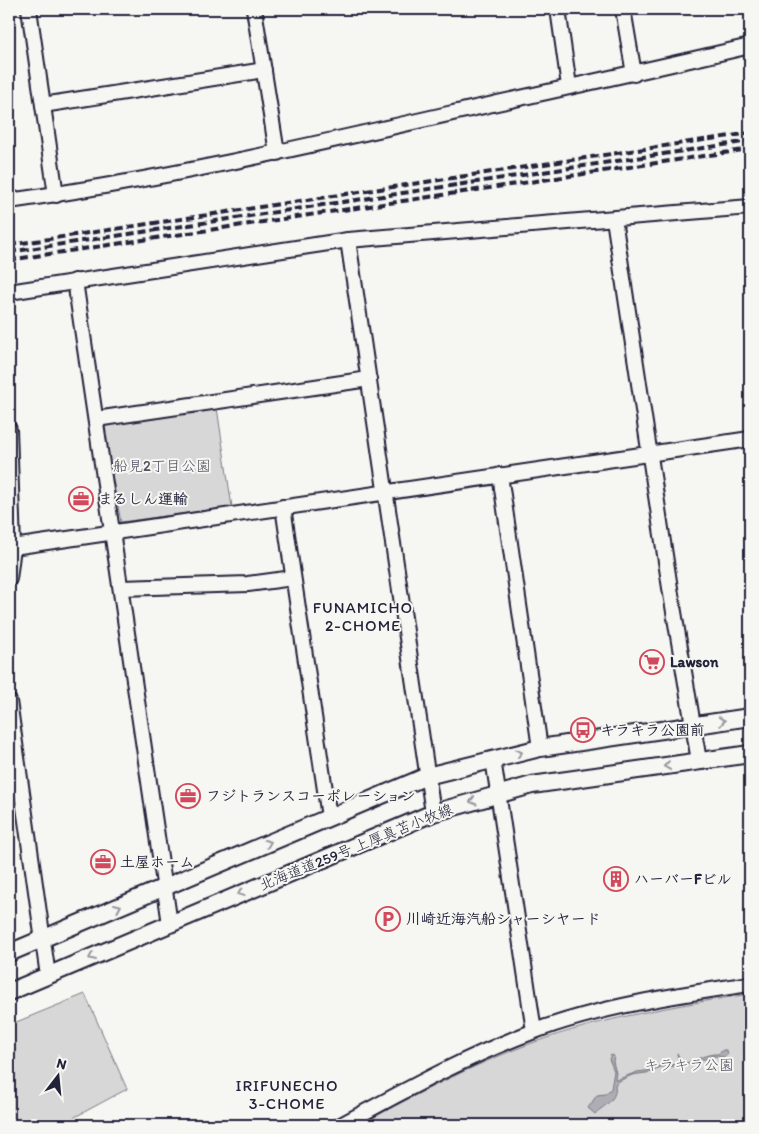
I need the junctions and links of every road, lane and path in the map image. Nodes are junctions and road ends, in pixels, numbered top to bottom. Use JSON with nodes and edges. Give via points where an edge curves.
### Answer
{"nodes":[{"id":1,"x":29,"y":9,"type":"edge"},
{"id":2,"x":254,"y":9,"type":"edge"},
{"id":3,"x":558,"y":9,"type":"edge"},
{"id":4,"x":623,"y":9,"type":"edge"},
{"id":5,"x":750,"y":46,"type":"edge"},
{"id":6,"x":264,"y":70,"type":"junction"},
{"id":7,"x":634,"y":74,"type":"junction"},
{"id":8,"x":569,"y":86,"type":"junction"},
{"id":9,"x":43,"y":105,"type":"junction"},
{"id":10,"x":277,"y":153,"type":"junction"},
{"id":11,"x":56,"y":195,"type":"junction"},
{"id":12,"x":9,"y":201,"type":"edge"},
{"id":13,"x":750,"y":207,"type":"edge"},
{"id":14,"x":614,"y":219,"type":"junction"},
{"id":15,"x":348,"y":240,"type":"junction"},
{"id":16,"x":75,"y":281,"type":"junction"},
{"id":17,"x":9,"y":292,"type":"edge"},
{"id":18,"x":369,"y":378,"type":"junction"},
{"id":19,"x":96,"y":418,"type":"junction"},
{"id":20,"x":9,"y":429,"type":"edge"},
{"id":21,"x":750,"y":438,"type":"edge"},
{"id":22,"x":650,"y":453,"type":"junction"},
{"id":23,"x":500,"y":475,"type":"junction"},
{"id":24,"x":386,"y":492,"type":"junction"},
{"id":25,"x":282,"y":507,"type":"junction"},
{"id":26,"x":113,"y":532,"type":"junction"},
{"id":27,"x":13,"y":547,"type":"junction"},
{"id":28,"x":293,"y":578,"type":"junction"},
{"id":29,"x":9,"y":579,"type":"edge"},
{"id":30,"x":121,"y":588,"type":"junction"},
{"id":31,"x":9,"y":701,"type":"edge"},
{"id":32,"x":750,"y":717,"type":"edge"},
{"id":33,"x":693,"y":726,"type":"junction"},
{"id":34,"x":540,"y":748,"type":"junction"},
{"id":35,"x":750,"y":754,"type":"edge"},
{"id":36,"x":493,"y":759,"type":"junction"},
{"id":37,"x":699,"y":761,"type":"junction"},
{"id":38,"x":427,"y":776,"type":"junction"},
{"id":39,"x":498,"y":794,"type":"junction"},
{"id":40,"x":433,"y":813,"type":"junction"},
{"id":41,"x":329,"y":817,"type":"junction"},
{"id":42,"x":164,"y":887,"type":"junction"},
{"id":43,"x":170,"y":924,"type":"junction"},
{"id":44,"x":42,"y":938,"type":"junction"},
{"id":45,"x":9,"y":953,"type":"edge"},
{"id":46,"x":48,"y":976,"type":"junction"},
{"id":47,"x":750,"y":984,"type":"edge"},
{"id":48,"x":9,"y":992,"type":"edge"},
{"id":49,"x":534,"y":1031,"type":"junction"},
{"id":50,"x":341,"y":1125,"type":"edge"}],
"edges":[{"from":1,"to":9,"type":"street"},
{"from":2,"to":6,"type":"street"},
{"from":3,"to":8,"type":"street"},
{"from":4,"to":7,"type":"street"},
{"from":5,"to":7,"type":"street"},
{"from":6,"to":9,"type":"street"},
{"from":6,"to":10,"type":"street"},
{"from":7,"to":8,"type":"street"},
{"from":8,"to":10,"type":"street"},
{"from":9,"to":11,"type":"street"},
{"from":10,"to":11,"type":"street"},
{"from":11,"to":12,"type":"street"},
{"from":13,"to":14,"type":"street"},
{"from":14,"to":15,"type":"street"},
{"from":14,"to":22,"type":"street"},
{"from":15,"to":16,"type":"street"},
{"from":15,"to":18,"type":"street"},
{"from":16,"to":17,"type":"street"},
{"from":16,"to":19,"type":"street"},
{"from":18,"to":19,"type":"street"},
{"from":18,"to":24,"type":"street"},
{"from":19,"to":26,"type":"street"},
{"from":20,"to":27,"type":"street"},
{"from":21,"to":22,"type":"street"},
{"from":22,"to":23,"type":"street"},
{"from":22,"to":33,"type":"street"},
{"from":23,"to":24,"type":"street"},
{"from":23,"to":34,"type":"street"},
{"from":24,"to":25,"type":"street"},
{"from":24,"to":38,"type":"street"},
{"from":25,"to":26,"type":"street"},
{"from":25,"to":28,"type":"street"},
{"from":26,"to":27,"type":"street"},
{"from":26,"to":30,"type":"street"},
{"from":27,"to":29,"type":"street"},
{"from":28,"to":30,"type":"street","via":[[248,584]]},
{"from":28,"to":41,"type":"street"},
{"from":30,"to":42,"type":"street"},
{"from":31,"to":44,"type":"street"},
{"from":33,"to":32,"type":"main road","one_way":true},
{"from":33,"to":34,"type":"main road"},
{"from":33,"to":37,"type":"street"},
{"from":36,"to":34,"type":"main road","one_way":true},
{"from":35,"to":37,"type":"main road","name":"北海道道259号 上厚真苫小牧線"},
{"from":36,"to":38,"type":"main road"},
{"from":36,"to":39,"type":"street"},
{"from":37,"to":39,"type":"main road","name":"北海道道259号 上厚真苫小牧線","one_way":true,"via":[[532,785]]},
{"from":38,"to":40,"type":"street"},
{"from":38,"to":41,"type":"main road"},
{"from":39,"to":40,"type":"main road","name":"北海道道259号 上厚真苫小牧線","one_way":true},
{"from":39,"to":49,"type":"street"},
{"from":40,"to":43,"type":"main road","name":"北海道道259号 上厚真苫小牧線","one_way":true},
{"from":42,"to":41,"type":"main road","one_way":true},
{"from":42,"to":43,"type":"street"},
{"from":44,"to":42,"type":"main road","one_way":true},
{"from":43,"to":46,"type":"main road","name":"北海道道259号 上厚真苫小牧線","one_way":true},
{"from":44,"to":45,"type":"main road"},
{"from":44,"to":46,"type":"street"},
{"from":46,"to":48,"type":"main road","name":"北海道道259号 上厚真苫小牧線"},
{"from":47,"to":49,"type":"street","via":[[606,1010]]},
{"from":49,"to":50,"type":"street","via":[[470,1057]]}]}
